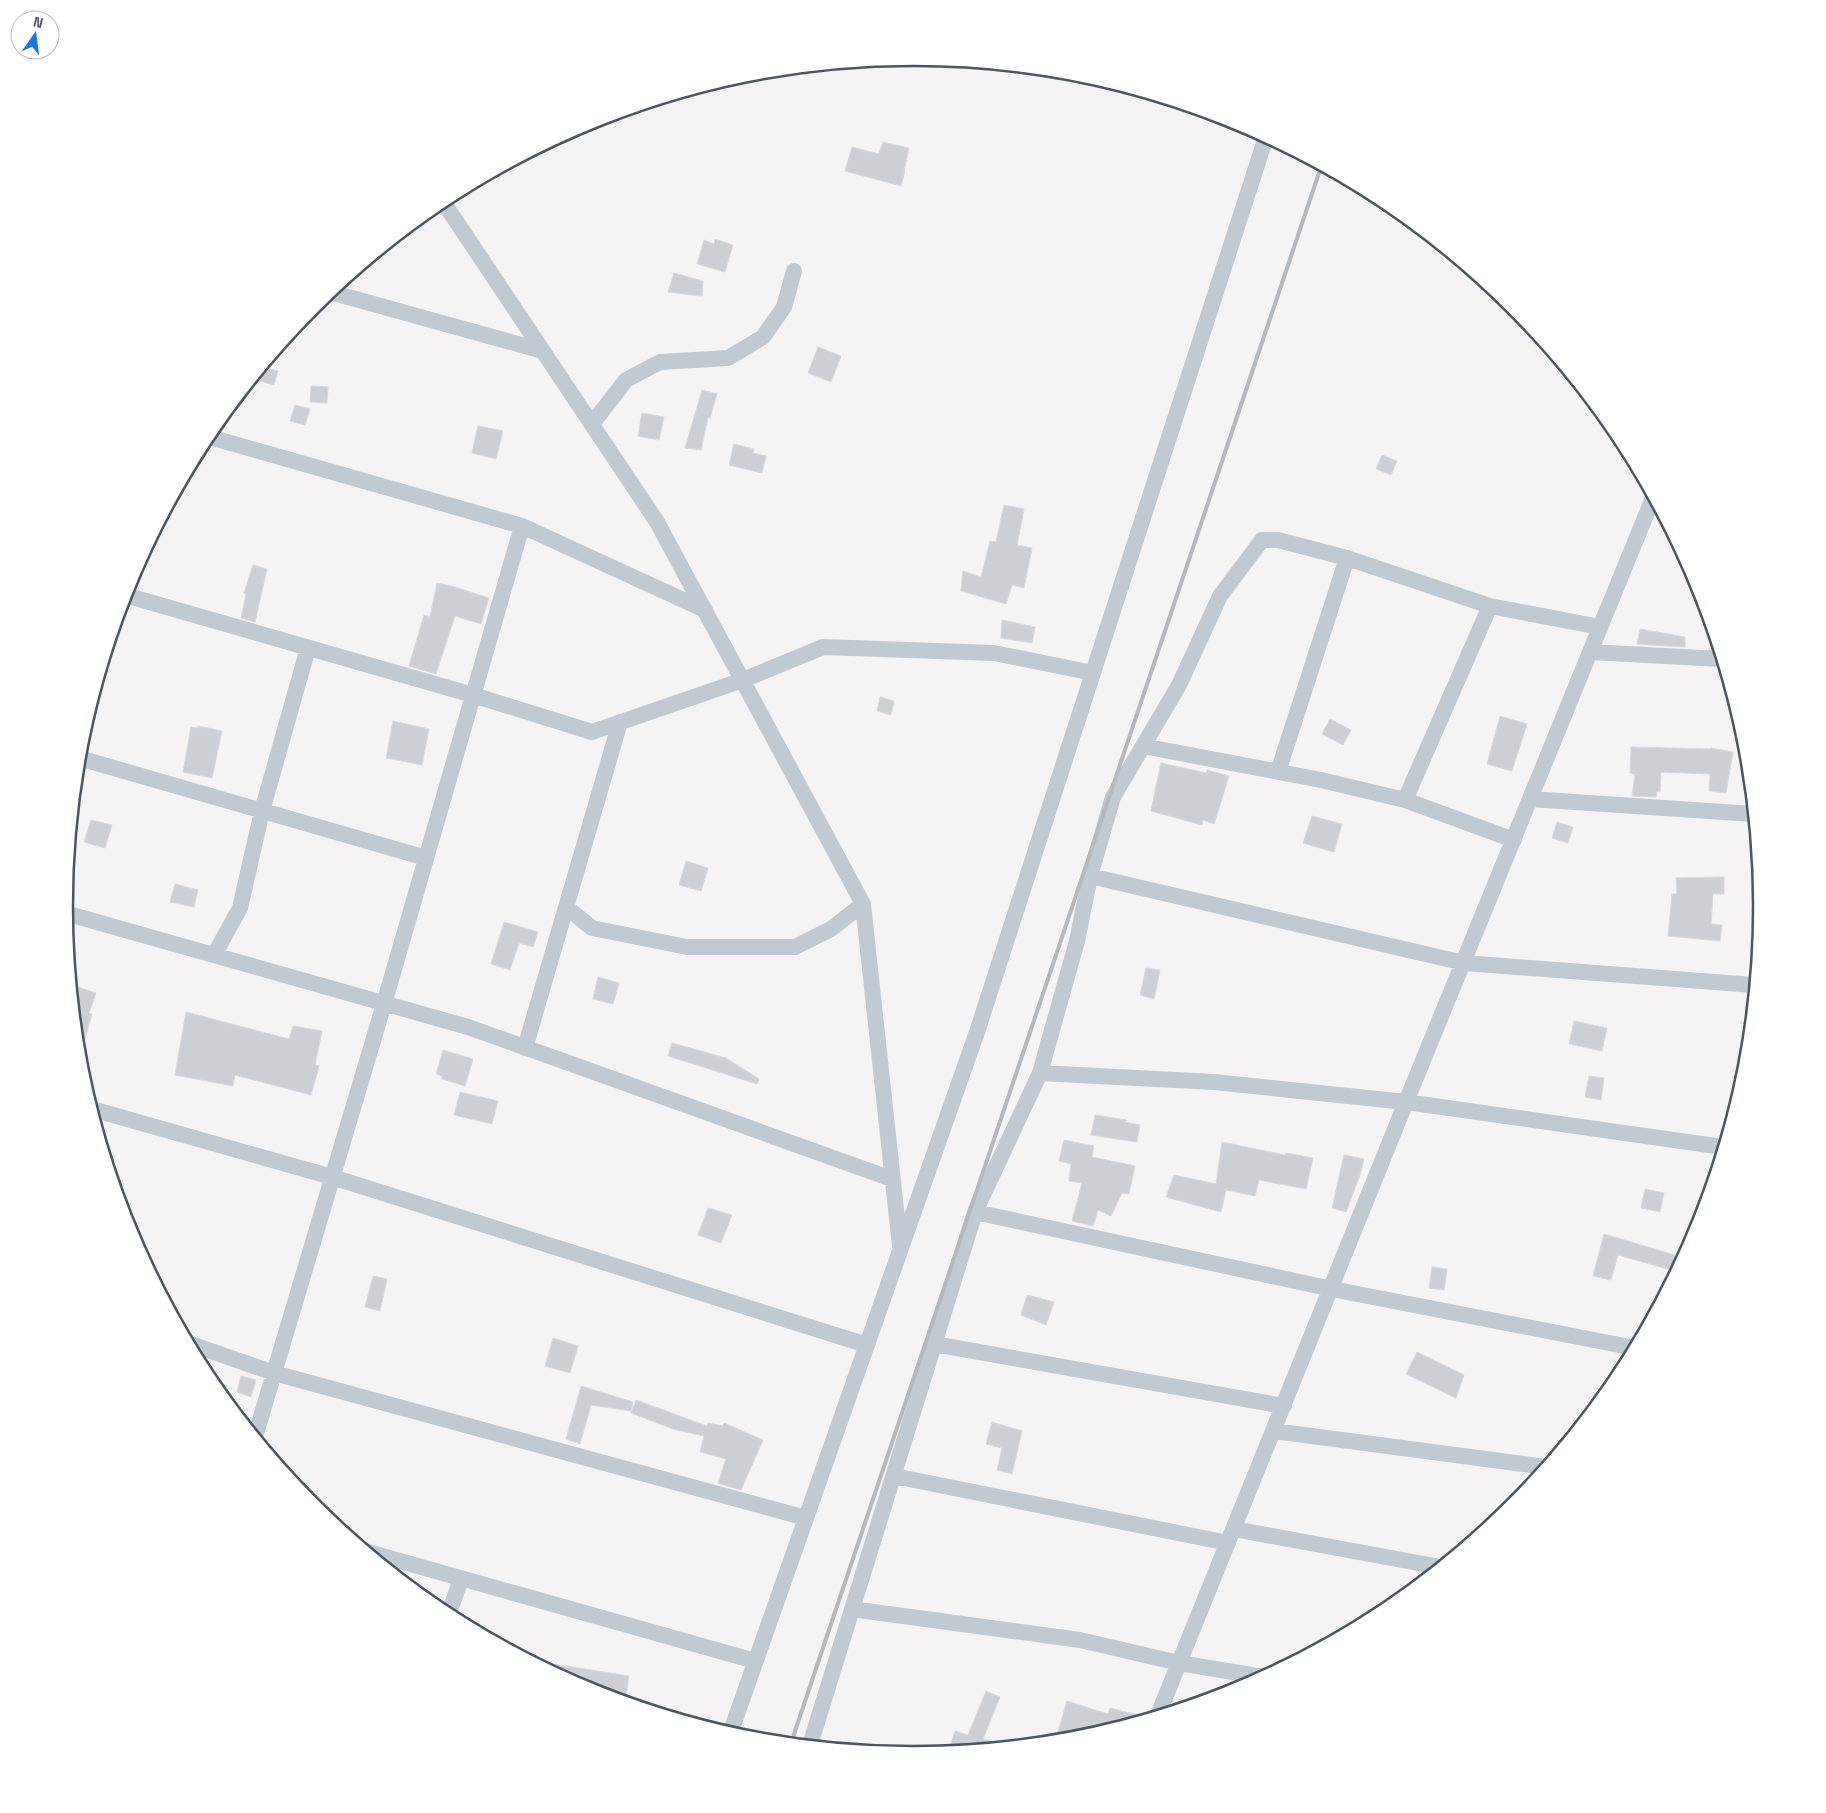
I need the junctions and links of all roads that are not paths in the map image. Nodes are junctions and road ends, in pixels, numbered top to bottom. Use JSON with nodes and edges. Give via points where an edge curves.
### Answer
{"nodes":[{"id":1,"x":1264,"y":143,"type":"edge"},
{"id":2,"x":447,"y":207,"type":"edge"},
{"id":3,"x":794,"y":270,"type":"dead end"},
{"id":4,"x":338,"y":294,"type":"edge"},
{"id":5,"x":543,"y":351,"type":"junction"},
{"id":6,"x":592,"y":424,"type":"junction"},
{"id":7,"x":215,"y":439,"type":"edge"},
{"id":8,"x":1651,"y":504,"type":"edge"},
{"id":9,"x":522,"y":526,"type":"junction"},
{"id":10,"x":1347,"y":558,"type":"junction"},
{"id":11,"x":132,"y":597,"type":"edge"},
{"id":12,"x":1490,"y":606,"type":"junction"},
{"id":13,"x":705,"y":610,"type":"junction"},
{"id":14,"x":1600,"y":627,"type":"junction"},
{"id":15,"x":308,"y":648,"type":"junction"},
{"id":16,"x":1590,"y":652,"type":"junction"},
{"id":17,"x":1716,"y":660,"type":"edge"},
{"id":18,"x":1093,"y":673,"type":"junction"},
{"id":19,"x":742,"y":680,"type":"junction"},
{"id":20,"x":473,"y":695,"type":"junction"},
{"id":21,"x":620,"y":722,"type":"junction"},
{"id":22,"x":1143,"y":746,"type":"junction"},
{"id":23,"x":86,"y":760,"type":"edge"},
{"id":24,"x":1278,"y":772,"type":"junction"},
{"id":25,"x":1530,"y":799,"type":"junction"},
{"id":26,"x":1405,"y":800,"type":"junction"},
{"id":27,"x":262,"y":811,"type":"junction"},
{"id":28,"x":1748,"y":814,"type":"edge"},
{"id":29,"x":1514,"y":840,"type":"junction"},
{"id":30,"x":426,"y":858,"type":"junction"},
{"id":31,"x":1090,"y":876,"type":"junction"},
{"id":32,"x":863,"y":904,"type":"junction"},
{"id":33,"x":566,"y":907,"type":"junction"},
{"id":34,"x":73,"y":915,"type":"edge"},
{"id":35,"x":214,"y":955,"type":"junction"},
{"id":36,"x":1464,"y":963,"type":"junction"},
{"id":37,"x":1749,"y":984,"type":"edge"},
{"id":38,"x":384,"y":1004,"type":"junction"},
{"id":39,"x":525,"y":1048,"type":"junction"},
{"id":40,"x":1040,"y":1073,"type":"junction"},
{"id":41,"x":1406,"y":1102,"type":"junction"},
{"id":42,"x":98,"y":1111,"type":"edge"},
{"id":43,"x":1719,"y":1145,"type":"edge"},
{"id":44,"x":332,"y":1178,"type":"junction"},
{"id":45,"x":892,"y":1179,"type":"junction"},
{"id":46,"x":975,"y":1212,"type":"junction"},
{"id":47,"x":900,"y":1250,"type":"junction"},
{"id":48,"x":1332,"y":1289,"type":"junction"},
{"id":49,"x":934,"y":1344,"type":"junction"},
{"id":50,"x":867,"y":1345,"type":"junction"},
{"id":51,"x":197,"y":1346,"type":"edge"},
{"id":52,"x":1629,"y":1347,"type":"edge"},
{"id":53,"x":274,"y":1373,"type":"junction"},
{"id":54,"x":1284,"y":1406,"type":"junction"},
{"id":55,"x":257,"y":1431,"type":"edge"},
{"id":56,"x":1274,"y":1431,"type":"junction"},
{"id":57,"x":1540,"y":1466,"type":"edge"},
{"id":58,"x":894,"y":1476,"type":"junction"},
{"id":59,"x":806,"y":1518,"type":"junction"},
{"id":60,"x":1231,"y":1536,"type":"junction"},
{"id":61,"x":380,"y":1555,"type":"edge"},
{"id":62,"x":1433,"y":1566,"type":"edge"},
{"id":63,"x":461,"y":1578,"type":"junction"},
{"id":64,"x":451,"y":1608,"type":"edge"},
{"id":65,"x":852,"y":1610,"type":"junction"},
{"id":66,"x":755,"y":1661,"type":"junction"},
{"id":67,"x":1179,"y":1663,"type":"junction"},
{"id":68,"x":1252,"y":1675,"type":"edge"},
{"id":69,"x":1161,"y":1709,"type":"edge"},
{"id":70,"x":732,"y":1727,"type":"edge"},
{"id":71,"x":811,"y":1741,"type":"edge"}],
"edges":[{"from":1,"to":18,"type":"street"},
{"from":2,"to":5,"type":"street"},
{"from":3,"to":6,"type":"street","via":[[784,308],[763,337],[728,358],[660,362],[626,380]]},
{"from":4,"to":5,"type":"street"},
{"from":5,"to":6,"type":"street"},
{"from":6,"to":13,"type":"street","via":[[657,522]]},
{"from":7,"to":9,"type":"street"},
{"from":8,"to":14,"type":"street"},
{"from":9,"to":13,"type":"street"},
{"from":9,"to":20,"type":"street"},
{"from":10,"to":12,"type":"street"},
{"from":10,"to":22,"type":"street","via":[[1278,540],[1262,540],[1220,596],[1179,685]]},
{"from":10,"to":24,"type":"street"},
{"from":11,"to":15,"type":"street"},
{"from":12,"to":14,"type":"street"},
{"from":12,"to":26,"type":"street"},
{"from":13,"to":19,"type":"street"},
{"from":14,"to":16,"type":"street"},
{"from":15,"to":20,"type":"street"},
{"from":15,"to":27,"type":"street"},
{"from":16,"to":17,"type":"street"},
{"from":16,"to":25,"type":"street"},
{"from":18,"to":19,"type":"street","via":[[994,654],[823,647]]},
{"from":18,"to":47,"type":"street","via":[[977,1032]]},
{"from":19,"to":21,"type":"street"},
{"from":19,"to":32,"type":"street"},
{"from":20,"to":21,"type":"street","via":[[592,732]]},
{"from":20,"to":30,"type":"street"},
{"from":21,"to":33,"type":"street"},
{"from":22,"to":24,"type":"street"},
{"from":22,"to":31,"type":"street","via":[[1113,798]]},
{"from":23,"to":27,"type":"street"},
{"from":24,"to":26,"type":"street"},
{"from":25,"to":28,"type":"street"},
{"from":25,"to":29,"type":"street"},
{"from":26,"to":29,"type":"street"},
{"from":27,"to":30,"type":"street"},
{"from":27,"to":35,"type":"street","via":[[240,908]]},
{"from":29,"to":36,"type":"street"},
{"from":30,"to":38,"type":"street"},
{"from":31,"to":36,"type":"street"},
{"from":31,"to":40,"type":"street","via":[[1077,941]]},
{"from":32,"to":33,"type":"street","via":[[831,929],[795,947],[688,947],[592,928]]},
{"from":32,"to":45,"type":"street"},
{"from":33,"to":39,"type":"street"},
{"from":34,"to":35,"type":"street"},
{"from":35,"to":38,"type":"street"},
{"from":36,"to":37,"type":"street"},
{"from":36,"to":41,"type":"street"},
{"from":38,"to":39,"type":"street","via":[[468,1027]]},
{"from":38,"to":44,"type":"street"},
{"from":39,"to":45,"type":"street"},
{"from":40,"to":41,"type":"street","via":[[1214,1082]]},
{"from":40,"to":46,"type":"street"},
{"from":41,"to":43,"type":"street"},
{"from":41,"to":48,"type":"street"},
{"from":42,"to":44,"type":"street"},
{"from":44,"to":50,"type":"street"},
{"from":44,"to":53,"type":"street"},
{"from":45,"to":47,"type":"street"},
{"from":46,"to":48,"type":"street"},
{"from":46,"to":49,"type":"street"},
{"from":47,"to":50,"type":"street"},
{"from":48,"to":52,"type":"street"},
{"from":48,"to":54,"type":"street"},
{"from":49,"to":54,"type":"street"},
{"from":49,"to":58,"type":"street"},
{"from":50,"to":59,"type":"street"},
{"from":51,"to":53,"type":"street"},
{"from":53,"to":55,"type":"street"},
{"from":53,"to":59,"type":"street"},
{"from":54,"to":56,"type":"street"},
{"from":56,"to":57,"type":"street"},
{"from":56,"to":60,"type":"street"},
{"from":58,"to":60,"type":"street"},
{"from":58,"to":65,"type":"street"},
{"from":59,"to":66,"type":"street"},
{"from":60,"to":62,"type":"street"},
{"from":60,"to":67,"type":"street"},
{"from":61,"to":63,"type":"street"},
{"from":63,"to":64,"type":"street"},
{"from":63,"to":66,"type":"street"},
{"from":65,"to":67,"type":"street","via":[[1080,1640]]},
{"from":65,"to":71,"type":"street"},
{"from":66,"to":70,"type":"street"},
{"from":67,"to":68,"type":"street"},
{"from":67,"to":69,"type":"street"}]}
